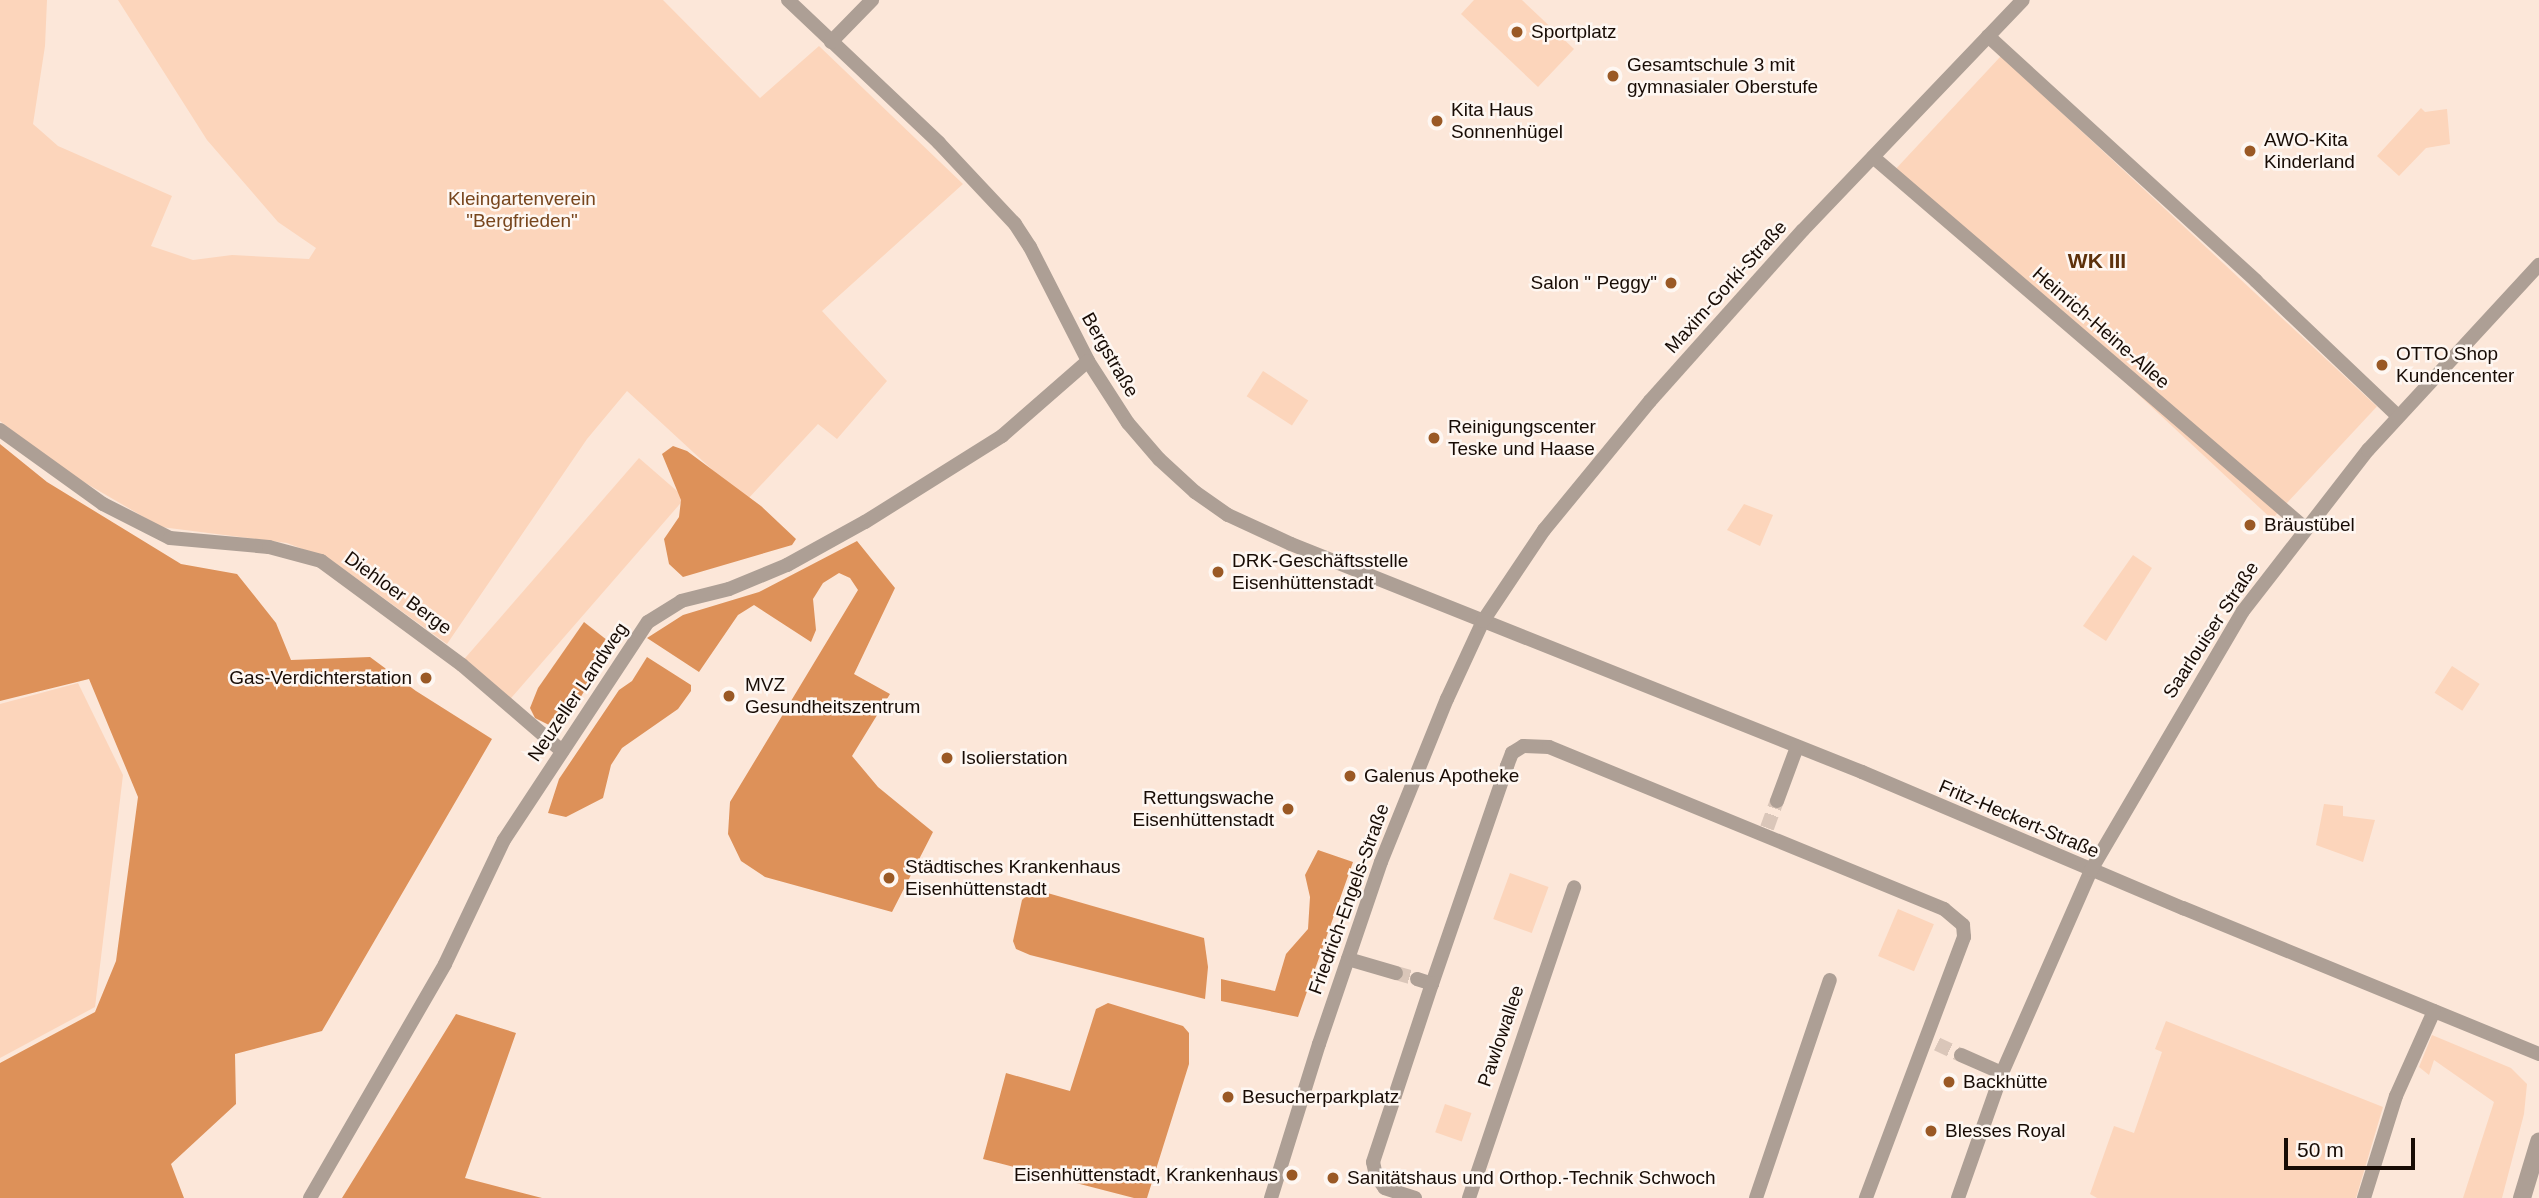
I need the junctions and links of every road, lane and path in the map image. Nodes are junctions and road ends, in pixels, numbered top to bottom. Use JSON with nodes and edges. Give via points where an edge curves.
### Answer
{"nodes":[{"id":1,"x":788,"y":0,"type":"edge"},
{"id":2,"x":872,"y":0,"type":"edge"},
{"id":3,"x":2023,"y":0,"type":"edge"},
{"id":4,"x":1988,"y":36,"type":"junction"},
{"id":5,"x":831,"y":42,"type":"junction"},
{"id":6,"x":1873,"y":157,"type":"junction"},
{"id":7,"x":2539,"y":265,"type":"edge"},
{"id":8,"x":1088,"y":361,"type":"junction"},
{"id":9,"x":2398,"y":416,"type":"junction"},
{"id":10,"x":0,"y":430,"type":"edge"},
{"id":11,"x":2305,"y":528,"type":"junction"},
{"id":12,"x":1483,"y":621,"type":"junction"},
{"id":13,"x":1797,"y":747,"type":"junction"},
{"id":14,"x":562,"y":751,"type":"junction"},
{"id":15,"x":1777,"y":801,"type":"tunnel mouth"},
{"id":16,"x":2091,"y":870,"type":"junction"},
{"id":17,"x":1574,"y":887,"type":"dead end"},
{"id":18,"x":1348,"y":959,"type":"junction"},
{"id":19,"x":1396,"y":973,"type":"tunnel mouth"},
{"id":20,"x":1417,"y":979,"type":"tunnel mouth"},
{"id":21,"x":1830,"y":980,"type":"dead end"},
{"id":22,"x":1432,"y":984,"type":"junction"},
{"id":23,"x":2434,"y":1011,"type":"junction"},
{"id":24,"x":2539,"y":1054,"type":"edge"},
{"id":25,"x":1961,"y":1055,"type":"tunnel mouth"},
{"id":26,"x":2003,"y":1073,"type":"junction"},
{"id":27,"x":2539,"y":1142,"type":"edge"},
{"id":28,"x":310,"y":1198,"type":"edge"},
{"id":29,"x":1271,"y":1198,"type":"edge"},
{"id":30,"x":1415,"y":1198,"type":"edge"},
{"id":31,"x":1469,"y":1198,"type":"edge"},
{"id":32,"x":1756,"y":1198,"type":"edge"},
{"id":33,"x":1866,"y":1198,"type":"edge"},
{"id":34,"x":1958,"y":1198,"type":"edge"},
{"id":35,"x":2364,"y":1198,"type":"edge"},
{"id":36,"x":2522,"y":1198,"type":"edge"}],
"edges":[{"from":1,"to":5,"type":"street","name":"Bergstraße"},
{"from":2,"to":5,"type":"street"},
{"from":3,"to":4,"type":"street","name":"Maxim-Gorki-Straße"},
{"from":4,"to":6,"type":"street","name":"Maxim-Gorki-Straße"},
{"from":4,"to":9,"type":"street"},
{"from":5,"to":8,"type":"street","name":"Bergstraße","via":[[939,143],[1015,224]]},
{"from":6,"to":11,"type":"street","name":"Heinrich-Heine-Allee"},
{"from":6,"to":12,"type":"street","name":"Maxim-Gorki-Straße","via":[[1619,437],[1544,530]]},
{"from":7,"to":9,"type":"street","name":"Saarlouiser Straße"},
{"from":8,"to":12,"type":"street","name":"Bergstraße","via":[[1128,423],[1159,458],[1215,507],[1291,544]]},
{"from":8,"to":14,"type":"street","name":"Neuzeller Landweg","via":[[1002,436],[865,522],[787,565],[729,589],[681,601],[648,622]]},
{"from":9,"to":11,"type":"street","name":"Saarlouiser Straße"},
{"from":10,"to":14,"type":"street","name":"Diehloer Berge","via":[[103,504],[170,538],[269,547],[321,561],[462,665]]},
{"from":11,"to":16,"type":"street","name":"Saarlouiser Straße","via":[[2243,611]]},
{"from":12,"to":13,"type":"street","name":"Fritz-Heckert-Straße"},
{"from":12,"to":18,"type":"street","name":"Friedrich-Engels-Straße","via":[[1405,800]]},
{"from":13,"to":15,"type":"street"},
{"from":13,"to":16,"type":"street","name":"Fritz-Heckert-Straße"},
{"from":14,"to":28,"type":"street","name":"Neuzeller Landweg","via":[[504,840],[445,964]]},
{"from":16,"to":23,"type":"street","name":"Fritz-Heckert-Straße"},
{"from":16,"to":26,"type":"street","name":"Saarlouiser Straße"},
{"from":17,"to":31,"type":"street","name":"Pawlowallee"},
{"from":18,"to":19,"type":"street"},
{"from":18,"to":29,"type":"street","name":"Friedrich-Engels-Straße"},
{"from":20,"to":22,"type":"street"},
{"from":21,"to":32,"type":"street"},
{"from":22,"to":30,"type":"street","via":[[1373,1162],[1385,1188]]},
{"from":22,"to":33,"type":"street","via":[[1507,766],[1512,753],[1522,746],[1549,747],[1765,831],[1944,908],[1963,925],[1961,946],[1930,1041]]},
{"from":23,"to":24,"type":"street","name":"Fritz-Heckert-Straße"},
{"from":23,"to":35,"type":"street","via":[[2396,1096]]},
{"from":25,"to":26,"type":"street"},
{"from":26,"to":34,"type":"street","name":"Saarlouiser Straße"},
{"from":27,"to":36,"type":"street"}]}
